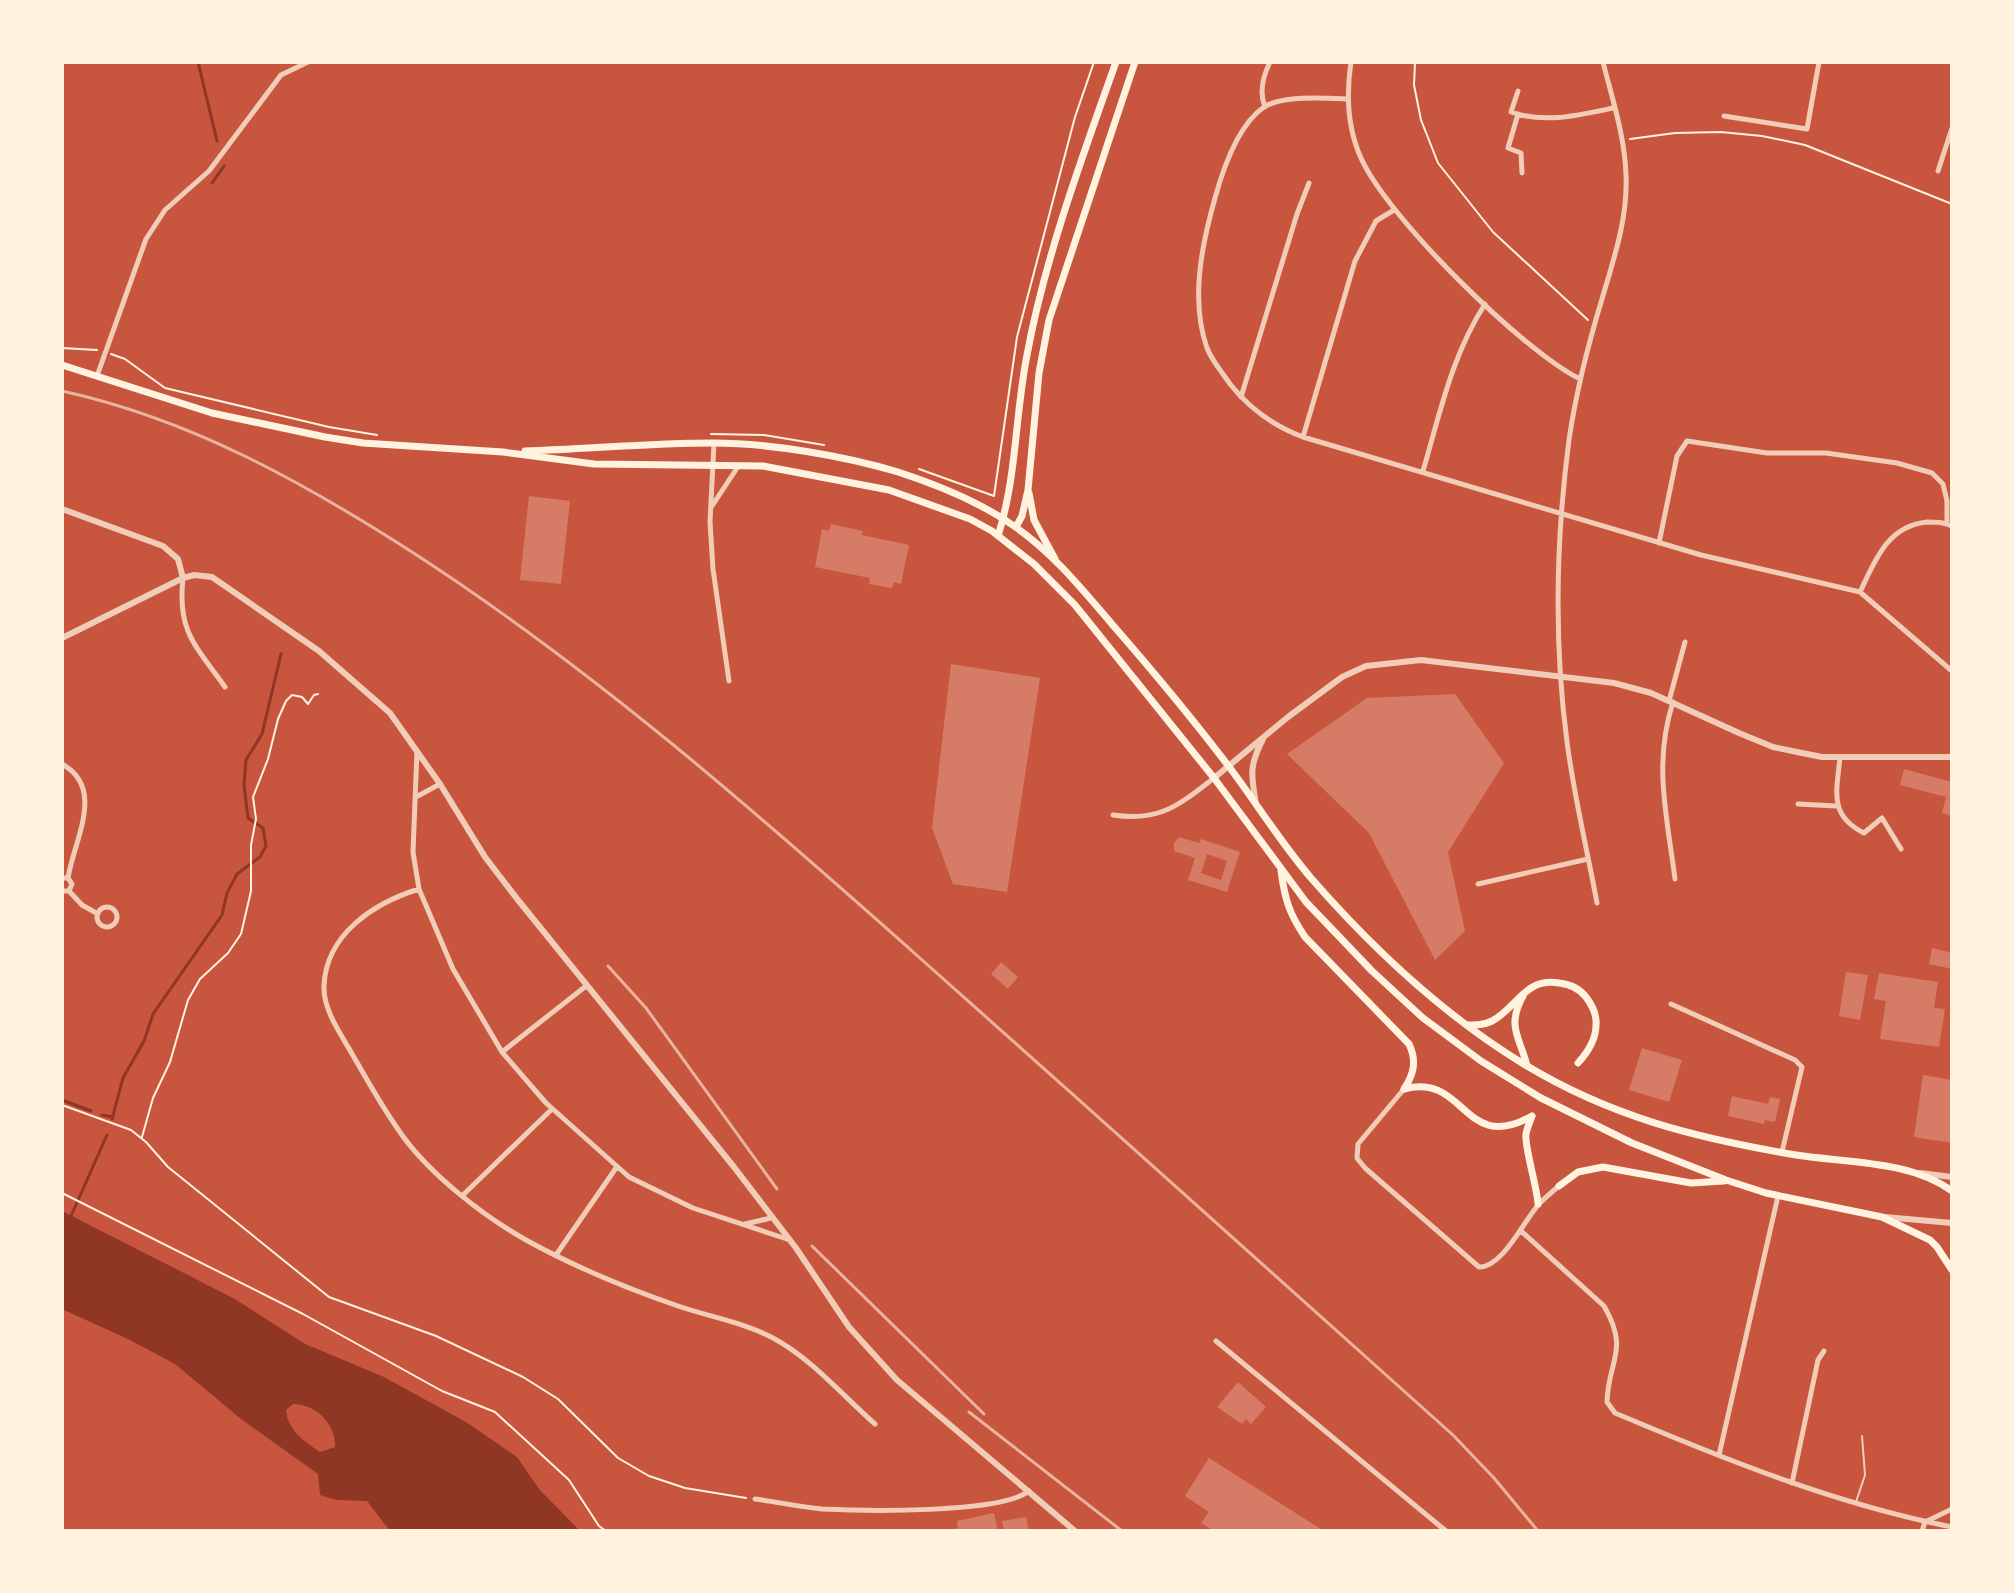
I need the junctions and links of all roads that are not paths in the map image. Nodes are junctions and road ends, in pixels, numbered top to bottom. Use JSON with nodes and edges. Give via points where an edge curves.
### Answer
{"nodes":[{"id":1,"x":308,"y":62,"type":"edge"},
{"id":2,"x":1116,"y":62,"type":"edge"},
{"id":3,"x":1135,"y":62,"type":"edge"},
{"id":4,"x":1270,"y":62,"type":"edge"},
{"id":5,"x":1351,"y":62,"type":"edge"},
{"id":6,"x":1603,"y":62,"type":"edge"},
{"id":7,"x":1819,"y":62,"type":"edge"},
{"id":8,"x":1518,"y":91,"type":"dead end"},
{"id":9,"x":1348,"y":99,"type":"junction"},
{"id":10,"x":1265,"y":107,"type":"junction"},
{"id":11,"x":1613,"y":108,"type":"junction"},
{"id":12,"x":1518,"y":114,"type":"junction"},
{"id":13,"x":1724,"y":116,"type":"dead end"},
{"id":14,"x":1952,"y":128,"type":"edge"},
{"id":15,"x":1938,"y":171,"type":"dead end"},
{"id":16,"x":1522,"y":173,"type":"dead end"},
{"id":17,"x":1309,"y":183,"type":"dead end"},
{"id":18,"x":1394,"y":210,"type":"junction"},
{"id":19,"x":1485,"y":304,"type":"junction"},
{"id":20,"x":62,"y":365,"type":"edge"},
{"id":21,"x":97,"y":376,"type":"junction"},
{"id":22,"x":1580,"y":379,"type":"junction"},
{"id":23,"x":1240,"y":398,"type":"junction"},
{"id":24,"x":1303,"y":437,"type":"junction"},
{"id":25,"x":714,"y":443,"type":"junction"},
{"id":26,"x":503,"y":452,"type":"junction"},
{"id":27,"x":740,"y":464,"type":"junction"},
{"id":28,"x":712,"y":465,"type":"junction"},
{"id":29,"x":1423,"y":471,"type":"junction"},
{"id":30,"x":1028,"y":490,"type":"junction"},
{"id":31,"x":711,"y":507,"type":"junction"},
{"id":32,"x":62,"y":509,"type":"edge"},
{"id":33,"x":1562,"y":514,"type":"junction"},
{"id":34,"x":1003,"y":519,"type":"junction"},
{"id":35,"x":1950,"y":524,"type":"edge"},
{"id":36,"x":1016,"y":527,"type":"junction"},
{"id":37,"x":998,"y":536,"type":"junction"},
{"id":38,"x":1659,"y":543,"type":"junction"},
{"id":39,"x":1058,"y":565,"type":"junction"},
{"id":40,"x":183,"y":578,"type":"junction"},
{"id":41,"x":1860,"y":592,"type":"junction"},
{"id":42,"x":62,"y":638,"type":"edge"},
{"id":43,"x":1685,"y":642,"type":"dead end"},
{"id":44,"x":1952,"y":671,"type":"edge"},
{"id":45,"x":1560,"y":676,"type":"junction"},
{"id":46,"x":729,"y":681,"type":"dead end"},
{"id":47,"x":225,"y":687,"type":"dead end"},
{"id":48,"x":1671,"y":701,"type":"junction"},
{"id":49,"x":1265,"y":736,"type":"junction"},
{"id":50,"x":417,"y":750,"type":"junction"},
{"id":51,"x":1840,"y":757,"type":"junction"},
{"id":52,"x":1952,"y":757,"type":"edge"},
{"id":53,"x":62,"y":764,"type":"edge"},
{"id":54,"x":1229,"y":766,"type":"junction"},
{"id":55,"x":1214,"y":778,"type":"junction"},
{"id":56,"x":440,"y":784,"type":"junction"},
{"id":57,"x":416,"y":797,"type":"junction"},
{"id":58,"x":1256,"y":804,"type":"junction"},
{"id":59,"x":1798,"y":804,"type":"dead end"},
{"id":60,"x":1836,"y":806,"type":"junction"},
{"id":61,"x":1113,"y":815,"type":"dead end"},
{"id":62,"x":1901,"y":849,"type":"dead end"},
{"id":63,"x":1588,"y":859,"type":"junction"},
{"id":64,"x":1281,"y":870,"type":"junction"},
{"id":65,"x":65,"y":878,"type":"edge"},
{"id":66,"x":1675,"y":879,"type":"dead end"},
{"id":67,"x":1478,"y":884,"type":"dead end"},
{"id":68,"x":419,"y":889,"type":"junction"},
{"id":69,"x":66,"y":891,"type":"edge"},
{"id":70,"x":1597,"y":903,"type":"dead end"},
{"id":71,"x":98,"y":914,"type":"dead end"},
{"id":72,"x":586,"y":986,"type":"junction"},
{"id":73,"x":1527,"y":989,"type":"junction"},
{"id":74,"x":1671,"y":1004,"type":"dead end"},
{"id":75,"x":1467,"y":1025,"type":"junction"},
{"id":76,"x":502,"y":1052,"type":"junction"},
{"id":77,"x":1578,"y":1063,"type":"dead end"},
{"id":78,"x":1527,"y":1066,"type":"junction"},
{"id":79,"x":1404,"y":1089,"type":"junction"},
{"id":80,"x":552,"y":1109,"type":"junction"},
{"id":81,"x":1782,"y":1152,"type":"junction"},
{"id":82,"x":616,"y":1168,"type":"junction"},
{"id":83,"x":1920,"y":1173,"type":"junction"},
{"id":84,"x":1952,"y":1177,"type":"edge"},
{"id":85,"x":1726,"y":1180,"type":"junction"},
{"id":86,"x":1559,"y":1186,"type":"joint"},
{"id":87,"x":1952,"y":1191,"type":"edge"},
{"id":88,"x":463,"y":1195,"type":"junction"},
{"id":89,"x":1778,"y":1196,"type":"junction"},
{"id":90,"x":1538,"y":1204,"type":"junction"},
{"id":91,"x":1882,"y":1217,"type":"junction"},
{"id":92,"x":771,"y":1218,"type":"junction"},
{"id":93,"x":1952,"y":1223,"type":"edge"},
{"id":94,"x":744,"y":1224,"type":"junction"},
{"id":95,"x":1521,"y":1231,"type":"junction"},
{"id":96,"x":790,"y":1240,"type":"junction"},
{"id":97,"x":556,"y":1255,"type":"junction"},
{"id":98,"x":1952,"y":1270,"type":"edge"},
{"id":99,"x":1216,"y":1341,"type":"dead end"},
{"id":100,"x":1824,"y":1351,"type":"dead end"},
{"id":101,"x":875,"y":1424,"type":"dead end"},
{"id":102,"x":1862,"y":1436,"type":"dead end"},
{"id":103,"x":1719,"y":1455,"type":"junction"},
{"id":104,"x":1792,"y":1483,"type":"junction"},
{"id":105,"x":1029,"y":1491,"type":"junction"},
{"id":106,"x":755,"y":1499,"type":"road end"},
{"id":107,"x":1856,"y":1503,"type":"junction"},
{"id":108,"x":1952,"y":1509,"type":"edge"},
{"id":109,"x":1925,"y":1522,"type":"junction"},
{"id":110,"x":1952,"y":1527,"type":"edge"},
{"id":111,"x":1075,"y":1531,"type":"edge"},
{"id":112,"x":1446,"y":1531,"type":"edge"},
{"id":113,"x":1922,"y":1531,"type":"edge"}],
"edges":[{"from":1,"to":21,"type":"street","via":[[281,75],[209,171],[154,224]]},
{"from":2,"to":34,"type":"main road","via":[[1033,326]]},
{"from":3,"to":30,"type":"main road","via":[[1049,320]]},
{"from":4,"to":10,"type":"street","via":[[1262,86]]},
{"from":5,"to":9,"type":"street"},
{"from":6,"to":11,"type":"street"},
{"from":7,"to":13,"type":"street","via":[[1807,129]]},
{"from":8,"to":12,"type":"street","via":[[1511,112]]},
{"from":9,"to":10,"type":"street","via":[[1315,98]]},
{"from":9,"to":18,"type":"street","via":[[1362,160]]},
{"from":10,"to":23,"type":"street","via":[[1241,135],[1225,168],[1205,238],[1198,290],[1207,348]]},
{"from":11,"to":12,"type":"street","via":[[1549,117]]},
{"from":11,"to":22,"type":"street","via":[[1626,175],[1620,237]]},
{"from":12,"to":16,"type":"street","via":[[1508,148],[1521,153]]},
{"from":14,"to":15,"type":"street"},
{"from":17,"to":23,"type":"street"},
{"from":18,"to":19,"type":"street"},
{"from":18,"to":24,"type":"street","via":[[1376,221],[1355,261]]},
{"from":19,"to":22,"type":"street","via":[[1560,369]]},
{"from":19,"to":29,"type":"street","via":[[1454,364]]},
{"from":20,"to":21,"type":"main road"},
{"from":21,"to":26,"type":"main road","via":[[212,413],[317,436]]},
{"from":22,"to":33,"type":"street"},
{"from":23,"to":24,"type":"street","via":[[1283,430]]},
{"from":24,"to":29,"type":"street"},
{"from":25,"to":26,"type":"main road"},
{"from":25,"to":28,"type":"street"},
{"from":25,"to":34,"type":"main road","via":[[764,446],[898,472]]},
{"from":26,"to":28,"type":"main road","via":[[594,464]]},
{"from":27,"to":28,"type":"main road"},
{"from":27,"to":31,"type":"street"},
{"from":27,"to":37,"type":"main road","via":[[889,490],[946,509]]},
{"from":28,"to":31,"type":"street"},
{"from":29,"to":33,"type":"street"},
{"from":30,"to":36,"type":"main road"},
{"from":30,"to":39,"type":"main road","via":[[1034,520]]},
{"from":31,"to":46,"type":"street","via":[[713,569]]},
{"from":32,"to":40,"type":"street","via":[[163,546],[178,559]]},
{"from":33,"to":38,"type":"street"},
{"from":33,"to":45,"type":"street"},
{"from":34,"to":36,"type":"main road"},
{"from":34,"to":37,"type":"main road"},
{"from":35,"to":38,"type":"street","via":[[1943,484],[1923,470],[1826,453],[1767,453],[1687,441],[1677,456]]},
{"from":35,"to":41,"type":"street","via":[[1912,524],[1900,530],[1885,543]]},
{"from":36,"to":37,"type":"main road"},
{"from":36,"to":39,"type":"main road"},
{"from":37,"to":55,"type":"main road","via":[[1075,605]]},
{"from":38,"to":41,"type":"street"},
{"from":39,"to":54,"type":"main road","via":[[1160,678]]},
{"from":40,"to":42,"type":"street"},
{"from":40,"to":47,"type":"street","via":[[185,629]]},
{"from":40,"to":50,"type":"street","via":[[212,577],[292,631],[390,713]]},
{"from":41,"to":44,"type":"street"},
{"from":43,"to":48,"type":"street"},
{"from":45,"to":48,"type":"street","via":[[1614,683]]},
{"from":45,"to":49,"type":"street","via":[[1421,660],[1366,666],[1342,677]]},
{"from":45,"to":63,"type":"street"},
{"from":48,"to":51,"type":"street","via":[[1773,747]]},
{"from":48,"to":66,"type":"street","via":[[1661,777]]},
{"from":49,"to":54,"type":"street"},
{"from":49,"to":58,"type":"street","via":[[1251,773]]},
{"from":50,"to":56,"type":"street"},
{"from":50,"to":57,"type":"street"},
{"from":51,"to":52,"type":"street"},
{"from":51,"to":60,"type":"street"},
{"from":53,"to":65,"type":"street","via":[[80,779],[86,794]]},
{"from":54,"to":55,"type":"street"},
{"from":54,"to":58,"type":"main road"},
{"from":55,"to":61,"type":"street","via":[[1160,814]]},
{"from":55,"to":64,"type":"main road"},
{"from":56,"to":57,"type":"street"},
{"from":56,"to":72,"type":"street","via":[[485,857]]},
{"from":57,"to":68,"type":"street","via":[[413,852]]},
{"from":58,"to":75,"type":"main road","via":[[1312,879],[1354,924]]},
{"from":59,"to":60,"type":"street"},
{"from":60,"to":62,"type":"street","via":[[1850,826],[1864,833],[1882,818]]},
{"from":63,"to":67,"type":"street"},
{"from":63,"to":70,"type":"street"},
{"from":64,"to":79,"type":"main road","via":[[1285,900],[1305,937],[1409,1044],[1414,1071]]},
{"from":64,"to":85,"type":"main road","via":[[1372,971],[1481,1061],[1632,1143]]},
{"from":65,"to":69,"type":"street","via":[[72,884]]},
{"from":68,"to":76,"type":"street","via":[[453,969]]},
{"from":68,"to":88,"type":"street","via":[[396,896],[338,939],[324,986],[326,1000],[402,1136]]},
{"from":69,"to":71,"type":"street"},
{"from":72,"to":76,"type":"street"},
{"from":72,"to":92,"type":"street"},
{"from":73,"to":75,"type":"main road","via":[[1495,1019]]},
{"from":73,"to":77,"type":"main road","via":[[1551,981],[1567,984],[1591,1004],[1596,1015],[1594,1041]]},
{"from":73,"to":78,"type":"main road","via":[[1514,1032]]},
{"from":74,"to":81,"type":"street","via":[[1802,1067]]},
{"from":75,"to":78,"type":"main road"},
{"from":76,"to":80,"type":"street"},
{"from":78,"to":81,"type":"main road","via":[[1634,1118]]},
{"from":79,"to":90,"type":"main road","via":[[1425,1085],[1442,1091],[1492,1128],[1532,1116],[1526,1143]]},
{"from":79,"to":95,"type":"street","via":[[1358,1144],[1357,1158],[1365,1168],[1479,1267],[1490,1265]]},
{"from":80,"to":82,"type":"street"},
{"from":80,"to":88,"type":"street"},
{"from":81,"to":83,"type":"main road"},
{"from":82,"to":94,"type":"street","via":[[693,1208]]},
{"from":82,"to":97,"type":"street"},
{"from":83,"to":84,"type":"street"},
{"from":83,"to":87,"type":"main road"},
{"from":85,"to":86,"type":"main road","via":[[1691,1183],[1603,1167],[1578,1172]]},
{"from":85,"to":89,"type":"main road"},
{"from":86,"to":90,"type":"street"},
{"from":88,"to":97,"type":"street"},
{"from":89,"to":91,"type":"main road"},
{"from":89,"to":103,"type":"street"},
{"from":90,"to":95,"type":"street"},
{"from":91,"to":93,"type":"street"},
{"from":91,"to":98,"type":"main road","via":[[1930,1240]]},
{"from":92,"to":94,"type":"street"},
{"from":92,"to":96,"type":"street"},
{"from":94,"to":96,"type":"street"},
{"from":95,"to":103,"type":"street","via":[[1604,1306],[1613,1322],[1618,1347],[1607,1397],[1610,1410]]},
{"from":96,"to":105,"type":"street","via":[[849,1327],[897,1380]]},
{"from":97,"to":101,"type":"street","via":[[634,1291],[774,1339],[815,1368]]},
{"from":99,"to":112,"type":"street"},
{"from":100,"to":104,"type":"street"},
{"from":102,"to":107,"type":"lane","via":[[1865,1475]]},
{"from":103,"to":104,"type":"street"},
{"from":104,"to":107,"type":"street"},
{"from":105,"to":106,"type":"street","via":[[983,1505],[931,1508],[821,1508]]},
{"from":105,"to":111,"type":"street"},
{"from":107,"to":109,"type":"street"},
{"from":108,"to":109,"type":"street"},
{"from":109,"to":110,"type":"street"},
{"from":109,"to":113,"type":"street"}]}
